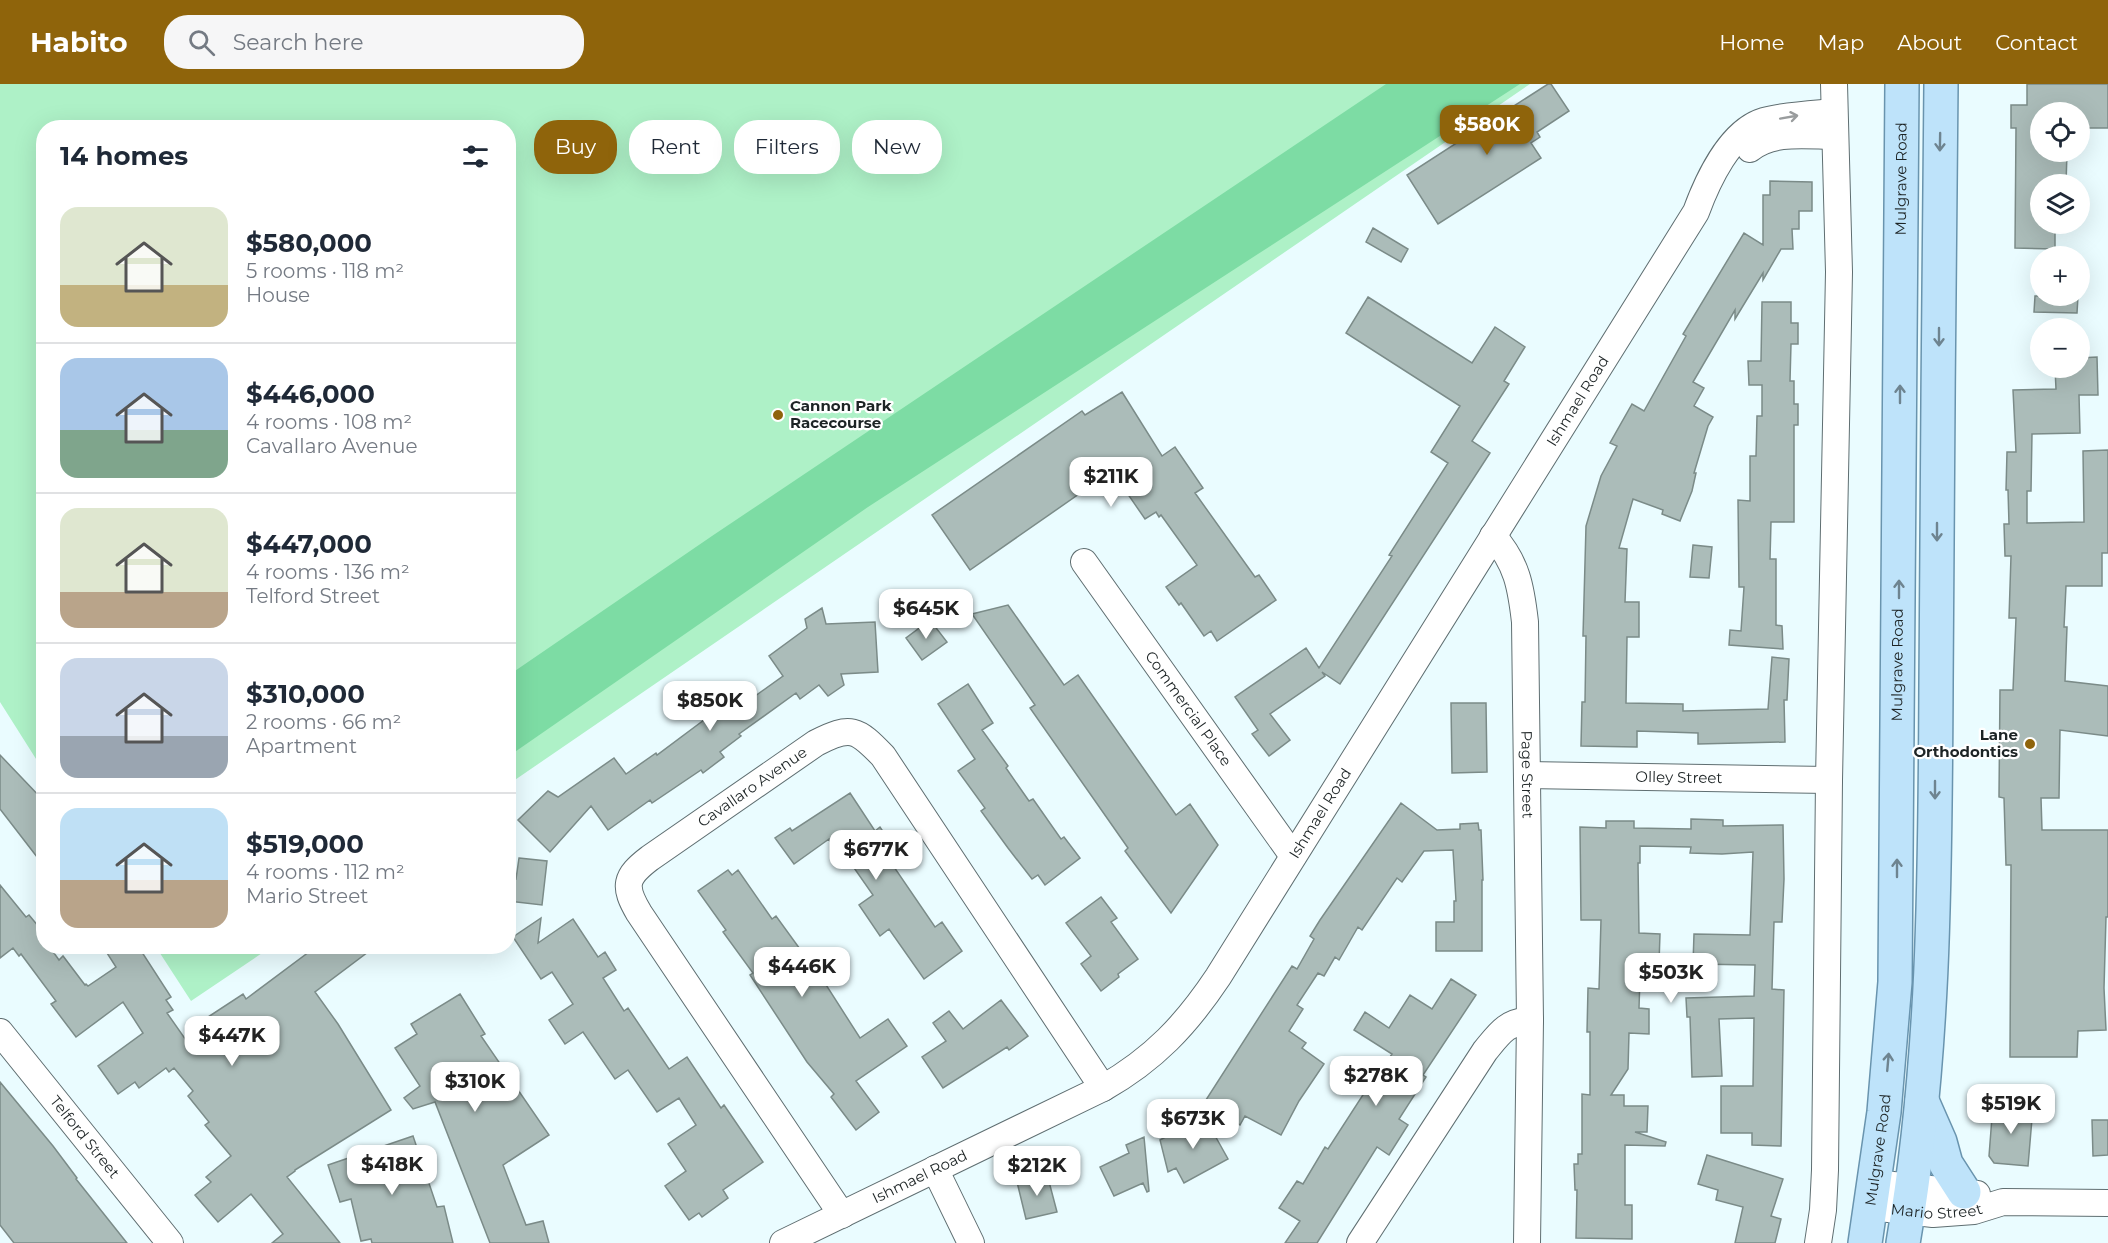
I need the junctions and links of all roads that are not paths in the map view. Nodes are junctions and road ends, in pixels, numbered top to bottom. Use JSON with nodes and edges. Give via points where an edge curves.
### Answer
{"nodes":[{"id":1,"x":1834,"y":84,"type":"edge"},
{"id":2,"x":1902,"y":84,"type":"edge"},
{"id":3,"x":1941,"y":84,"type":"edge"},
{"id":4,"x":1835,"y":124,"type":"junction"},
{"id":5,"x":1493,"y":536,"type":"junction"},
{"id":6,"x":1084,"y":562,"type":"dead end"},
{"id":7,"x":1527,"y":775,"type":"junction"},
{"id":8,"x":1829,"y":780,"type":"junction"},
{"id":9,"x":1293,"y":856,"type":"junction"},
{"id":10,"x":1530,"y":1020,"type":"junction"},
{"id":11,"x":0,"y":1032,"type":"edge"},
{"id":12,"x":1103,"y":1088,"type":"junction"},
{"id":13,"x":1921,"y":1099,"type":"junction"},
{"id":14,"x":935,"y":1169,"type":"junction"},
{"id":15,"x":1964,"y":1192,"type":"junction"},
{"id":16,"x":1872,"y":1195,"type":"junction"},
{"id":17,"x":2003,"y":1203,"type":"junction"},
{"id":18,"x":2108,"y":1203,"type":"edge"},
{"id":19,"x":1907,"y":1214,"type":"edge"},
{"id":20,"x":842,"y":1215,"type":"junction"},
{"id":21,"x":170,"y":1243,"type":"edge"},
{"id":22,"x":783,"y":1243,"type":"edge"},
{"id":23,"x":971,"y":1243,"type":"edge"},
{"id":24,"x":1360,"y":1243,"type":"edge"},
{"id":25,"x":1527,"y":1243,"type":"edge"},
{"id":26,"x":1818,"y":1243,"type":"edge"},
{"id":27,"x":1865,"y":1243,"type":"edge"}],
"edges":[{"from":1,"to":4,"type":"street"},
{"from":16,"to":2,"type":"main road","name":"Mulgrave Road","one_way":true,"via":[[1884,1112],[1895,971]]},
{"from":3,"to":13,"type":"main road","one_way":true,"via":[[1935,865]]},
{"from":4,"to":5,"type":"street","name":"Ishmael Road","via":[[1756,144],[1719,192],[1696,212]]},
{"from":4,"to":8,"type":"street","via":[[1839,272]]},
{"from":5,"to":7,"type":"street","name":"Page Street","via":[[1513,564],[1523,602]]},
{"from":5,"to":9,"type":"street","name":"Ishmael Road"},
{"from":6,"to":9,"type":"street","name":"Commercial Place"},
{"from":7,"to":8,"type":"street","name":"Olley Street"},
{"from":7,"to":10,"type":"street","name":"Page Street"},
{"from":8,"to":26,"type":"street","via":[[1825,1170]]},
{"from":9,"to":12,"type":"street","name":"Ishmael Road","via":[[1190,1017],[1154,1053]]},
{"from":10,"to":24,"type":"street","via":[[1516,1021],[1485,1051]]},
{"from":10,"to":25,"type":"street","name":"Page Street"},
{"from":11,"to":21,"type":"street","name":"Telford Street"},
{"from":12,"to":14,"type":"street","name":"Ishmael Road"},
{"from":12,"to":20,"type":"street","name":"Cavallaro Avenue","via":[[883,756],[866,738],[849,730],[832,734],[636,868],[628,880],[629,896],[639,913]]},
{"from":13,"to":15,"type":"main road","via":[[1946,1164]]},
{"from":13,"to":19,"type":"main road"},
{"from":14,"to":20,"type":"street","name":"Ishmael Road"},
{"from":14,"to":23,"type":"street"},
{"from":15,"to":17,"type":"street","name":"Mario Street"},
{"from":15,"to":19,"type":"street","name":"Mario Street"},
{"from":16,"to":19,"type":"street","name":"Mario Street"},
{"from":16,"to":27,"type":"main road","name":"Mulgrave Road"},
{"from":17,"to":18,"type":"street","name":"Mario Street"},
{"from":17,"to":19,"type":"street","name":"Mario Street","via":[[1974,1210]]},
{"from":20,"to":22,"type":"street","name":"Ishmael Road"}]}
